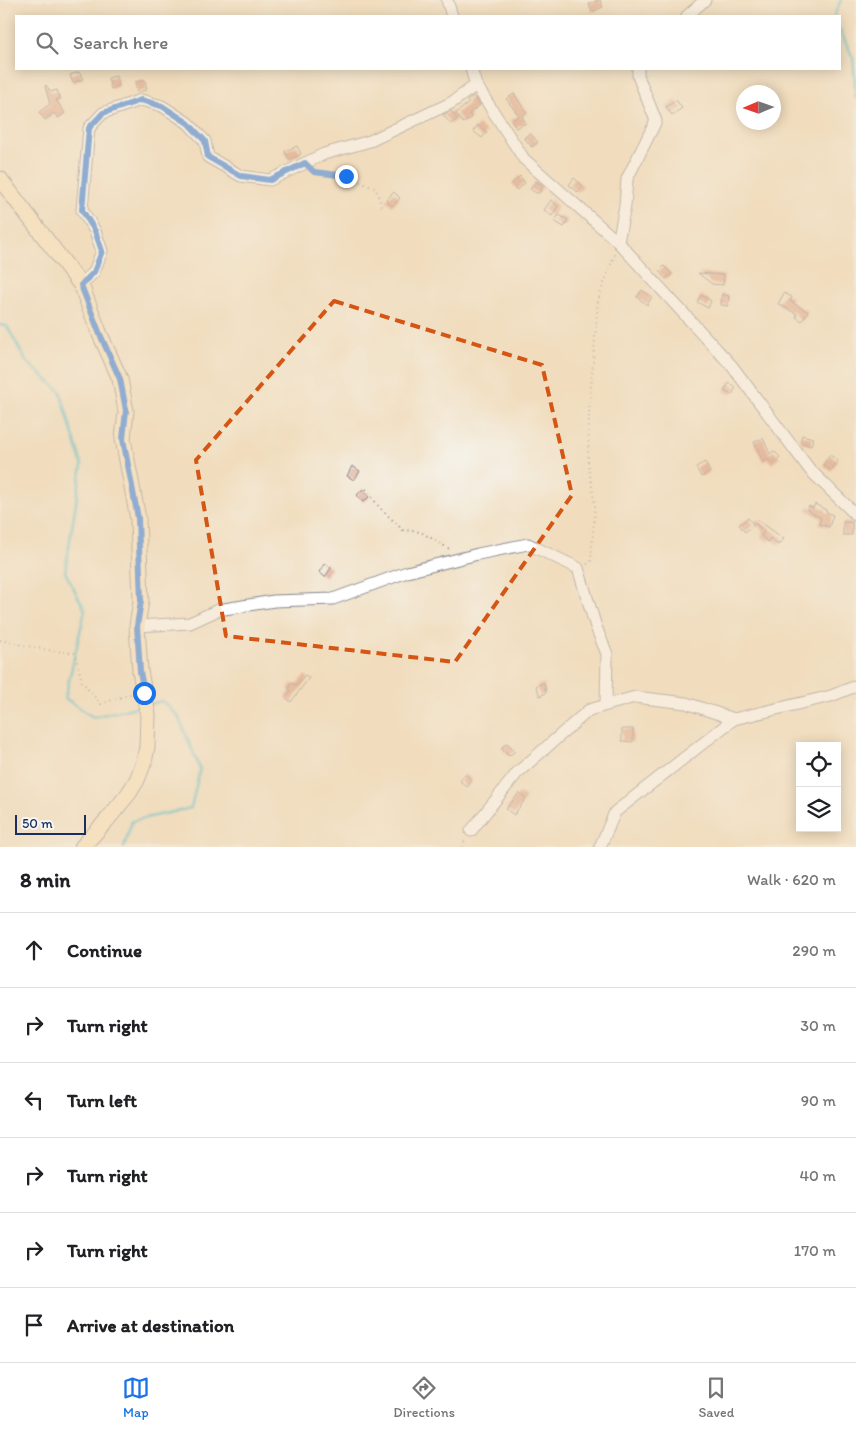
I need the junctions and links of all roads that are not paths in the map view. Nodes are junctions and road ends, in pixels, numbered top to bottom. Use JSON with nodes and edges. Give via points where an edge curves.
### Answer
{"nodes":[{"id":1,"x":447,"y":0,"type":"edge"},
{"id":2,"x":705,"y":0,"type":"edge"},
{"id":3,"x":452,"y":15,"type":"edge"},
{"id":4,"x":689,"y":15,"type":"edge"},
{"id":5,"x":471,"y":70,"type":"edge"},
{"id":6,"x":638,"y":70,"type":"edge"},
{"id":7,"x":476,"y":85,"type":"junction"},
{"id":8,"x":0,"y":180,"type":"edge"},
{"id":9,"x":618,"y":242,"type":"junction"},
{"id":10,"x":81,"y":285,"type":"junction"},
{"id":11,"x":856,"y":514,"type":"edge"},
{"id":12,"x":137,"y":626,"type":"junction"},
{"id":13,"x":856,"y":686,"type":"edge"},
{"id":14,"x":606,"y":705,"type":"junction"},
{"id":15,"x":734,"y":719,"type":"junction"},
{"id":16,"x":471,"y":831,"type":"dead end"},
{"id":17,"x":82,"y":847,"type":"edge"},
{"id":18,"x":600,"y":847,"type":"edge"}],
"edges":[{"from":1,"to":3,"type":"street"},
{"from":2,"to":4,"type":"street"},
{"from":5,"to":7,"type":"street"},
{"from":6,"to":9,"type":"street","via":[[656,121],[627,179],[626,206]]},
{"from":7,"to":9,"type":"street","via":[[524,159]]},
{"from":7,"to":10,"type":"street","via":[[451,103],[370,141],[324,154],[270,180],[241,176],[208,157],[205,141],[188,123],[162,106],[141,100],[103,113],[89,128],[82,210],[102,251],[94,272]]},
{"from":8,"to":10,"type":"main road"},
{"from":9,"to":11,"type":"street","via":[[732,366],[810,470]]},
{"from":10,"to":12,"type":"main road","via":[[120,379],[126,410],[123,439],[138,518],[141,601]]},
{"from":12,"to":14,"type":"street","via":[[190,622],[218,610],[274,601],[333,599],[407,572],[528,544],[578,568],[608,654]]},
{"from":12,"to":17,"type":"main road","via":[[140,671],[148,715],[144,762],[129,793]]},
{"from":13,"to":15,"type":"street","via":[[831,696]]},
{"from":14,"to":15,"type":"street","via":[[635,697],[686,703]]},
{"from":14,"to":16,"type":"street","via":[[589,710],[516,773]]},
{"from":15,"to":18,"type":"street","via":[[615,812]]}]}
